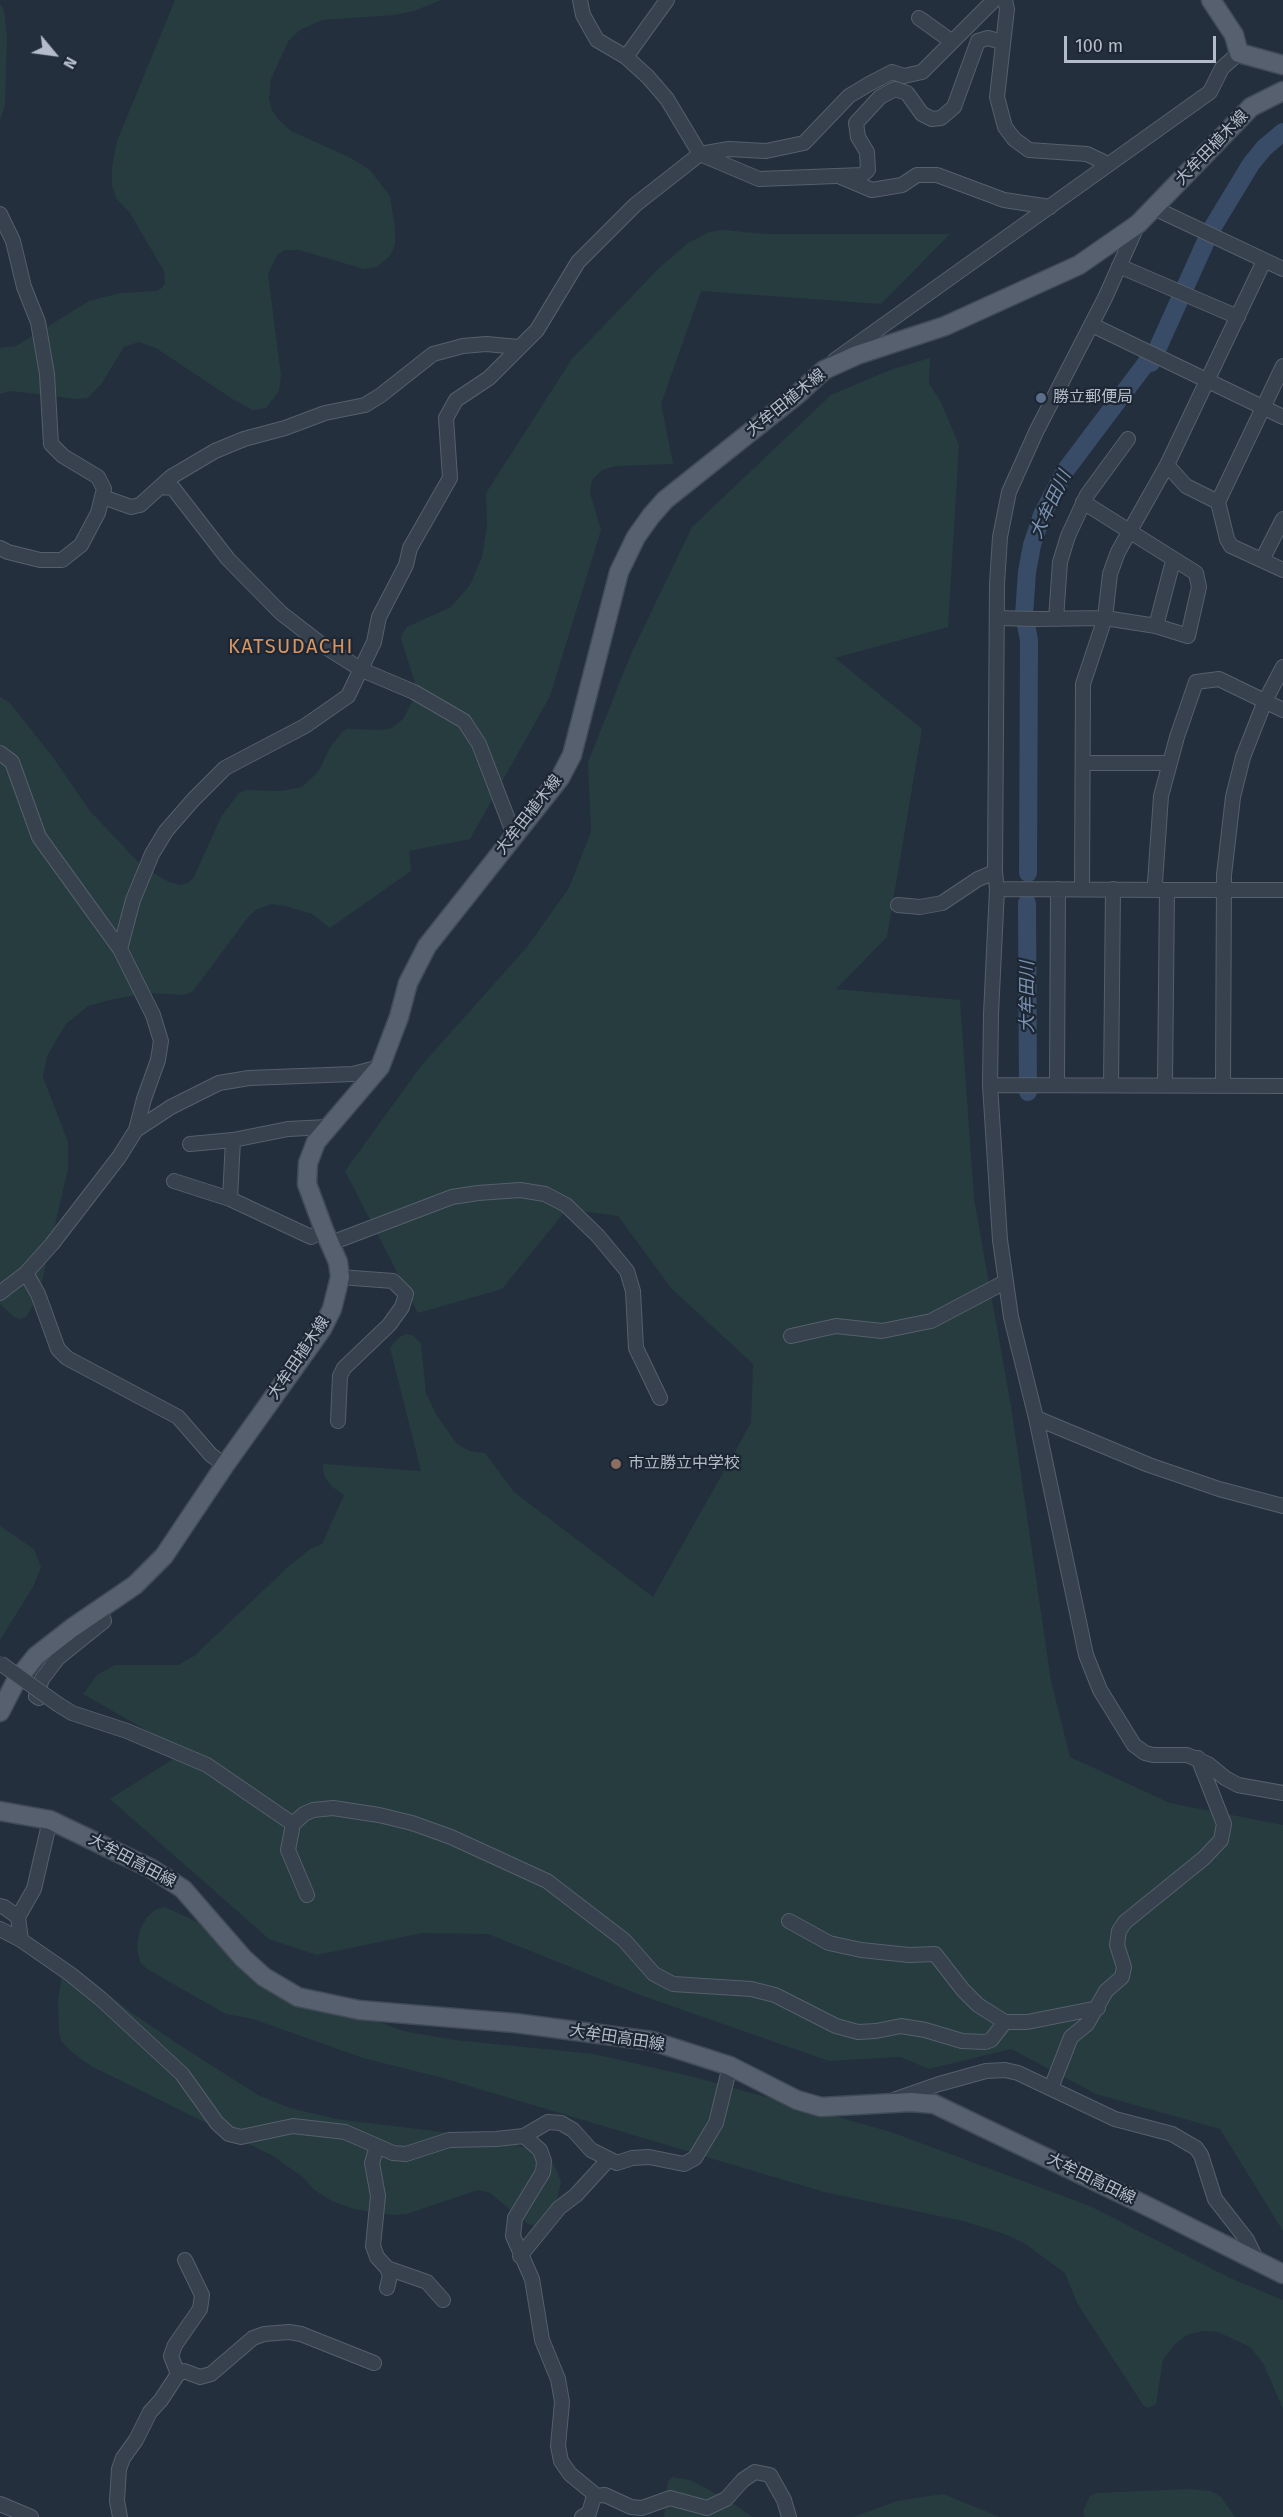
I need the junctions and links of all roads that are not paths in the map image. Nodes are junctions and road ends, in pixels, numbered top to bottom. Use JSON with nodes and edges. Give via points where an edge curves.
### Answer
{"nodes":[{"id":1,"x":580,"y":0,"type":"edge"},
{"id":2,"x":667,"y":0,"type":"edge"},
{"id":3,"x":994,"y":0,"type":"edge"},
{"id":4,"x":1005,"y":0,"type":"edge"},
{"id":5,"x":1211,"y":0,"type":"edge"},
{"id":6,"x":919,"y":18,"type":"dead end"},
{"id":7,"x":951,"y":41,"type":"junction"},
{"id":8,"x":1002,"y":42,"type":"junction"},
{"id":9,"x":1239,"y":53,"type":"junction"},
{"id":10,"x":626,"y":57,"type":"junction"},
{"id":11,"x":1283,"y":65,"type":"edge"},
{"id":12,"x":1283,"y":91,"type":"edge"},
{"id":13,"x":700,"y":154,"type":"junction"},
{"id":14,"x":1108,"y":164,"type":"junction"},
{"id":15,"x":839,"y":176,"type":"junction"},
{"id":16,"x":1050,"y":207,"type":"junction"},
{"id":17,"x":1154,"y":208,"type":"junction"},
{"id":18,"x":0,"y":214,"type":"edge"},
{"id":19,"x":1138,"y":224,"type":"junction"},
{"id":20,"x":1264,"y":261,"type":"junction"},
{"id":21,"x":1119,"y":266,"type":"junction"},
{"id":22,"x":1283,"y":269,"type":"edge"},
{"id":23,"x":1238,"y":317,"type":"junction"},
{"id":24,"x":1092,"y":325,"type":"junction"},
{"id":25,"x":519,"y":347,"type":"junction"},
{"id":26,"x":1283,"y":366,"type":"edge"},
{"id":27,"x":1208,"y":380,"type":"junction"},
{"id":28,"x":798,"y":394,"type":"junction"},
{"id":29,"x":1263,"y":408,"type":"junction"},
{"id":30,"x":1283,"y":417,"type":"edge"},
{"id":31,"x":1128,"y":439,"type":"dead end"},
{"id":32,"x":1167,"y":465,"type":"junction"},
{"id":33,"x":160,"y":487,"type":"junction"},
{"id":34,"x":103,"y":497,"type":"junction"},
{"id":35,"x":1083,"y":502,"type":"junction"},
{"id":36,"x":1218,"y":502,"type":"junction"},
{"id":37,"x":1283,"y":519,"type":"edge"},
{"id":38,"x":1130,"y":531,"type":"junction"},
{"id":39,"x":0,"y":548,"type":"edge"},
{"id":40,"x":1262,"y":560,"type":"junction"},
{"id":41,"x":1173,"y":561,"type":"junction"},
{"id":42,"x":1283,"y":570,"type":"edge"},
{"id":43,"x":997,"y":618,"type":"junction"},
{"id":44,"x":1105,"y":618,"type":"junction"},
{"id":45,"x":1056,"y":619,"type":"junction"},
{"id":46,"x":1156,"y":626,"type":"junction"},
{"id":47,"x":1283,"y":667,"type":"edge"},
{"id":48,"x":363,"y":670,"type":"junction"},
{"id":49,"x":1265,"y":701,"type":"junction"},
{"id":50,"x":1283,"y":710,"type":"edge"},
{"id":51,"x":0,"y":753,"type":"edge"},
{"id":52,"x":1083,"y":763,"type":"junction"},
{"id":53,"x":1169,"y":763,"type":"junction"},
{"id":54,"x":514,"y":835,"type":"junction"},
{"id":55,"x":995,"y":872,"type":"junction"},
{"id":56,"x":1082,"y":888,"type":"junction"},
{"id":57,"x":997,"y":889,"type":"junction"},
{"id":58,"x":1058,"y":889,"type":"junction"},
{"id":59,"x":1113,"y":889,"type":"junction"},
{"id":60,"x":1162,"y":890,"type":"junction"},
{"id":61,"x":1224,"y":890,"type":"junction"},
{"id":62,"x":1283,"y":890,"type":"edge"},
{"id":63,"x":898,"y":905,"type":"dead end"},
{"id":64,"x":120,"y":949,"type":"junction"},
{"id":65,"x":380,"y":1067,"type":"junction"},
{"id":66,"x":990,"y":1085,"type":"junction"},
{"id":67,"x":1057,"y":1085,"type":"junction"},
{"id":68,"x":1111,"y":1085,"type":"junction"},
{"id":69,"x":1165,"y":1085,"type":"junction"},
{"id":70,"x":1223,"y":1086,"type":"junction"},
{"id":71,"x":1283,"y":1086,"type":"edge"},
{"id":72,"x":327,"y":1127,"type":"junction"},
{"id":73,"x":136,"y":1130,"type":"junction"},
{"id":74,"x":233,"y":1140,"type":"junction"},
{"id":75,"x":190,"y":1144,"type":"dead end"},
{"id":76,"x":174,"y":1180,"type":"dead end"},
{"id":77,"x":230,"y":1199,"type":"junction"},
{"id":78,"x":327,"y":1237,"type":"junction"},
{"id":79,"x":26,"y":1273,"type":"junction"},
{"id":80,"x":340,"y":1277,"type":"junction"},
{"id":81,"x":1005,"y":1282,"type":"junction"},
{"id":82,"x":0,"y":1293,"type":"edge"},
{"id":83,"x":791,"y":1336,"type":"dead end"},
{"id":84,"x":660,"y":1398,"type":"dead end"},
{"id":85,"x":1036,"y":1418,"type":"junction"},
{"id":86,"x":338,"y":1421,"type":"dead end"},
{"id":87,"x":225,"y":1465,"type":"junction"},
{"id":88,"x":1283,"y":1506,"type":"edge"},
{"id":89,"x":100,"y":1609,"type":"junction"},
{"id":90,"x":0,"y":1663,"type":"edge"},
{"id":91,"x":0,"y":1712,"type":"edge"},
{"id":92,"x":72,"y":1713,"type":"junction"},
{"id":93,"x":1198,"y":1758,"type":"junction"},
{"id":94,"x":1283,"y":1792,"type":"edge"},
{"id":95,"x":0,"y":1811,"type":"edge"},
{"id":96,"x":50,"y":1820,"type":"junction"},
{"id":97,"x":293,"y":1824,"type":"junction"},
{"id":98,"x":307,"y":1895,"type":"dead end"},
{"id":99,"x":0,"y":1906,"type":"edge"},
{"id":100,"x":18,"y":1917,"type":"junction"},
{"id":101,"x":789,"y":1921,"type":"dead end"},
{"id":102,"x":0,"y":1929,"type":"edge"},
{"id":103,"x":21,"y":1940,"type":"junction"},
{"id":104,"x":1098,"y":2008,"type":"junction"},
{"id":105,"x":1005,"y":2022,"type":"junction"},
{"id":106,"x":730,"y":2066,"type":"junction"},
{"id":107,"x":1051,"y":2088,"type":"junction"},
{"id":108,"x":885,"y":2104,"type":"junction"},
{"id":109,"x":524,"y":2136,"type":"junction"},
{"id":110,"x":377,"y":2146,"type":"junction"},
{"id":111,"x":608,"y":2160,"type":"junction"},
{"id":112,"x":520,"y":2256,"type":"junction"},
{"id":113,"x":185,"y":2260,"type":"dead end"},
{"id":114,"x":1257,"y":2261,"type":"junction"},
{"id":115,"x":387,"y":2268,"type":"junction"},
{"id":116,"x":1283,"y":2274,"type":"edge"},
{"id":117,"x":387,"y":2288,"type":"dead end"},
{"id":118,"x":443,"y":2300,"type":"dead end"},
{"id":119,"x":374,"y":2364,"type":"dead end"},
{"id":120,"x":178,"y":2374,"type":"junction"},
{"id":121,"x":594,"y":2496,"type":"junction"},
{"id":122,"x":0,"y":2504,"type":"edge"},
{"id":123,"x":31,"y":2517,"type":"edge"},
{"id":124,"x":120,"y":2517,"type":"edge"},
{"id":125,"x":582,"y":2517,"type":"edge"},
{"id":126,"x":789,"y":2517,"type":"edge"}],
"edges":[{"from":1,"to":10,"type":"street","via":[[583,15],[597,40]]},
{"from":2,"to":10,"type":"street"},
{"from":3,"to":7,"type":"street"},
{"from":4,"to":8,"type":"street"},
{"from":5,"to":9,"type":"main road","via":[[1234,35]]},
{"from":6,"to":7,"type":"street"},
{"from":7,"to":13,"type":"street","via":[[922,72],[892,72],[849,96],[804,143],[766,151],[729,149]]},
{"from":8,"to":14,"type":"street","via":[[997,97],[1005,127],[1014,139],[1029,150],[1087,154]]},
{"from":8,"to":15,"type":"street","via":[[988,38],[978,41],[954,107],[940,118],[922,114],[907,93],[895,89],[880,97],[856,123],[858,137],[867,152],[868,170],[862,176]]},
{"from":9,"to":11,"type":"main road"},
{"from":9,"to":14,"type":"street","via":[[1222,68],[1210,92]]},
{"from":10,"to":13,"type":"street","via":[[667,99]]},
{"from":12,"to":17,"type":"main road","name":"大牟田植木線","via":[[1251,107]]},
{"from":13,"to":15,"type":"street","via":[[759,179]]},
{"from":13,"to":25,"type":"street","via":[[635,205],[584,256],[544,321]]},
{"from":14,"to":16,"type":"street"},
{"from":15,"to":16,"type":"street","via":[[872,190],[902,185],[917,175],[937,175],[997,198]]},
{"from":16,"to":28,"type":"street","via":[[867,335]]},
{"from":17,"to":19,"type":"main road","name":"大牟田植木線"},
{"from":17,"to":20,"type":"street"},
{"from":18,"to":34,"type":"street","via":[[13,241],[38,322],[47,374],[51,444],[98,477]]},
{"from":19,"to":21,"type":"street"},
{"from":19,"to":28,"type":"main road","name":"大牟田植木線","via":[[1079,265],[945,326],[856,355],[824,370]]},
{"from":20,"to":22,"type":"street"},
{"from":20,"to":23,"type":"street"},
{"from":21,"to":23,"type":"street"},
{"from":21,"to":24,"type":"street"},
{"from":23,"to":27,"type":"street"},
{"from":24,"to":27,"type":"street"},
{"from":24,"to":43,"type":"street","via":[[1009,492],[1000,537]]},
{"from":25,"to":33,"type":"street","via":[[474,345],[433,354],[365,405],[244,439],[195,462]]},
{"from":25,"to":48,"type":"street","via":[[489,378],[456,400],[446,418],[450,478],[410,548],[406,565],[379,617]]},
{"from":26,"to":29,"type":"street"},
{"from":27,"to":29,"type":"street"},
{"from":27,"to":32,"type":"street"},
{"from":28,"to":54,"type":"main road","name":"大牟田植木線","via":[[665,500],[636,537],[619,572],[572,755],[560,778]]},
{"from":29,"to":30,"type":"street"},
{"from":29,"to":36,"type":"street"},
{"from":31,"to":35,"type":"street"},
{"from":32,"to":36,"type":"street","via":[[1186,486]]},
{"from":32,"to":38,"type":"street"},
{"from":33,"to":34,"type":"street","via":[[140,506],[131,507]]},
{"from":33,"to":48,"type":"street","via":[[173,488],[228,559],[281,613]]},
{"from":34,"to":39,"type":"street","via":[[81,545],[62,560],[40,560]]},
{"from":35,"to":38,"type":"street"},
{"from":35,"to":45,"type":"street","via":[[1060,562]]},
{"from":36,"to":40,"type":"street","via":[[1231,546]]},
{"from":37,"to":40,"type":"street"},
{"from":38,"to":41,"type":"street"},
{"from":38,"to":44,"type":"street","via":[[1110,573]]},
{"from":40,"to":42,"type":"street"},
{"from":41,"to":46,"type":"street"},
{"from":41,"to":46,"type":"street","via":[[1196,573],[1199,587],[1188,636]]},
{"from":43,"to":45,"type":"street"},
{"from":43,"to":55,"type":"street"},
{"from":44,"to":45,"type":"street"},
{"from":44,"to":46,"type":"street"},
{"from":44,"to":52,"type":"street","via":[[1083,684]]},
{"from":47,"to":49,"type":"street"},
{"from":48,"to":54,"type":"street","via":[[414,692],[464,721],[479,744]]},
{"from":48,"to":64,"type":"street","via":[[348,696],[305,726],[225,768],[176,819],[152,854],[133,900]]},
{"from":49,"to":50,"type":"street"},
{"from":49,"to":53,"type":"street","via":[[1219,679],[1196,682]]},
{"from":49,"to":61,"type":"street","via":[[1235,788],[1225,852]]},
{"from":51,"to":64,"type":"street","via":[[12,762],[39,837]]},
{"from":52,"to":53,"type":"street"},
{"from":52,"to":56,"type":"street"},
{"from":53,"to":60,"type":"street","via":[[1157,841],[1155,883]]},
{"from":54,"to":65,"type":"main road","name":"大牟田植木線","via":[[427,946],[408,983]]},
{"from":55,"to":57,"type":"street"},
{"from":55,"to":63,"type":"street","via":[[942,903]]},
{"from":56,"to":58,"type":"street"},
{"from":56,"to":59,"type":"street"},
{"from":57,"to":58,"type":"street"},
{"from":57,"to":66,"type":"street"},
{"from":58,"to":67,"type":"street"},
{"from":59,"to":60,"type":"street"},
{"from":59,"to":68,"type":"street"},
{"from":60,"to":61,"type":"street"},
{"from":60,"to":69,"type":"street"},
{"from":61,"to":62,"type":"street"},
{"from":61,"to":70,"type":"street"},
{"from":64,"to":73,"type":"street","via":[[153,1015],[161,1041]]},
{"from":65,"to":72,"type":"main road","name":"大牟田植木線"},
{"from":65,"to":73,"type":"street","via":[[353,1074],[219,1083]]},
{"from":66,"to":67,"type":"street"},
{"from":66,"to":81,"type":"street"},
{"from":67,"to":68,"type":"street"},
{"from":68,"to":69,"type":"street"},
{"from":69,"to":70,"type":"street"},
{"from":70,"to":71,"type":"street"},
{"from":72,"to":74,"type":"street","via":[[288,1129]]},
{"from":72,"to":78,"type":"main road","name":"大牟田植木線","via":[[308,1163],[307,1184]]},
{"from":73,"to":79,"type":"street"},
{"from":74,"to":75,"type":"street"},
{"from":74,"to":77,"type":"street"},
{"from":76,"to":77,"type":"street"},
{"from":77,"to":78,"type":"street","via":[[311,1237]]},
{"from":78,"to":80,"type":"main road","name":"大牟田植木線"},
{"from":78,"to":84,"type":"street","via":[[452,1197],[520,1190],[545,1194],[566,1205],[627,1271],[633,1291],[636,1348]]},
{"from":79,"to":82,"type":"street"},
{"from":79,"to":87,"type":"street","via":[[58,1349],[67,1358],[178,1418]]},
{"from":80,"to":86,"type":"street","via":[[393,1281],[406,1294],[389,1326],[344,1368],[340,1376]]},
{"from":80,"to":87,"type":"main road","name":"大牟田植木線","via":[[322,1329]]},
{"from":81,"to":83,"type":"street","via":[[931,1321],[882,1331],[836,1326]]},
{"from":81,"to":85,"type":"street"},
{"from":85,"to":88,"type":"street","via":[[1149,1465]]},
{"from":85,"to":93,"type":"street","via":[[1086,1655],[1095,1679],[1134,1744],[1145,1753]]},
{"from":87,"to":89,"type":"main road","name":"大牟田植木線","via":[[164,1556],[135,1585]]},
{"from":89,"to":91,"type":"main road","name":"大牟田植木線","via":[[36,1656]]},
{"from":89,"to":92,"type":"street","via":[[104,1621],[58,1658],[42,1678],[36,1696],[55,1710]]},
{"from":90,"to":92,"type":"street","bridge":true},
{"from":92,"to":97,"type":"street","via":[[128,1731],[207,1765]]},
{"from":93,"to":94,"type":"street","via":[[1238,1785]]},
{"from":93,"to":104,"type":"street","via":[[1224,1824],[1221,1840],[1125,1922],[1117,1945],[1124,1967],[1122,1977],[1106,1991]]},
{"from":95,"to":96,"type":"main road","name":"大牟田高田線"},
{"from":96,"to":100,"type":"street","via":[[34,1889]]},
{"from":96,"to":106,"type":"main road","name":"大牟田高田線","via":[[152,1869],[183,1889],[243,1958],[264,1977],[298,1997],[359,2010],[515,2023],[640,2039]]},
{"from":97,"to":98,"type":"street","via":[[288,1850]]},
{"from":97,"to":105,"type":"street","via":[[313,1810],[333,1808],[412,1822],[451,1837],[547,1881],[624,1940],[654,1974],[673,1984],[751,1989],[775,1995],[836,2026],[858,2032],[901,2026],[962,2041],[985,2042]]},
{"from":99,"to":100,"type":"street"},
{"from":100,"to":103,"type":"street"},
{"from":101,"to":105,"type":"street","via":[[829,1943],[909,1955],[935,1954],[978,2005]]},
{"from":102,"to":103,"type":"street"},
{"from":103,"to":110,"type":"street","via":[[93,1993],[182,2074],[229,2134],[241,2137],[293,2126],[345,2132]]},
{"from":104,"to":105,"type":"street","via":[[1027,2022]]},
{"from":104,"to":107,"type":"street","via":[[1071,2037]]},
{"from":106,"to":108,"type":"main road","name":"大牟田高田線","via":[[797,2100],[821,2107]]},
{"from":106,"to":111,"type":"street","via":[[716,2123],[690,2161],[677,2164],[649,2157],[617,2163]]},
{"from":107,"to":108,"type":"street","via":[[1018,2073],[986,2071]]},
{"from":107,"to":114,"type":"street","via":[[1114,2119],[1172,2134],[1196,2148],[1215,2199]]},
{"from":108,"to":114,"type":"main road","name":"大牟田高田線","via":[[923,2103],[951,2111]]},
{"from":109,"to":110,"type":"street","via":[[448,2140],[406,2154]]},
{"from":109,"to":111,"type":"street","via":[[548,2122],[561,2123]]},
{"from":109,"to":112,"type":"street","via":[[540,2150],[544,2161],[543,2172],[516,2218],[513,2236]]},
{"from":110,"to":115,"type":"street","via":[[372,2163],[378,2196],[373,2246]]},
{"from":111,"to":112,"type":"street","via":[[559,2208]]},
{"from":112,"to":121,"type":"street","via":[[532,2279],[542,2340],[558,2379],[562,2402],[558,2446],[561,2461]]},
{"from":113,"to":120,"type":"street","via":[[202,2295],[200,2309],[171,2356]]},
{"from":114,"to":116,"type":"main road","name":"大牟田高田線"},
{"from":115,"to":117,"type":"street"},
{"from":115,"to":118,"type":"street","via":[[427,2282]]},
{"from":119,"to":120,"type":"street","via":[[289,2332],[253,2338],[210,2374]]},
{"from":120,"to":124,"type":"street","via":[[123,2458],[117,2501]]},
{"from":121,"to":125,"type":"street","via":[[589,2513]]},
{"from":121,"to":126,"type":"street","via":[[605,2495],[631,2507],[642,2508],[670,2498],[707,2508],[726,2499],[755,2472],[770,2475]]},
{"from":122,"to":123,"type":"street"}]}
